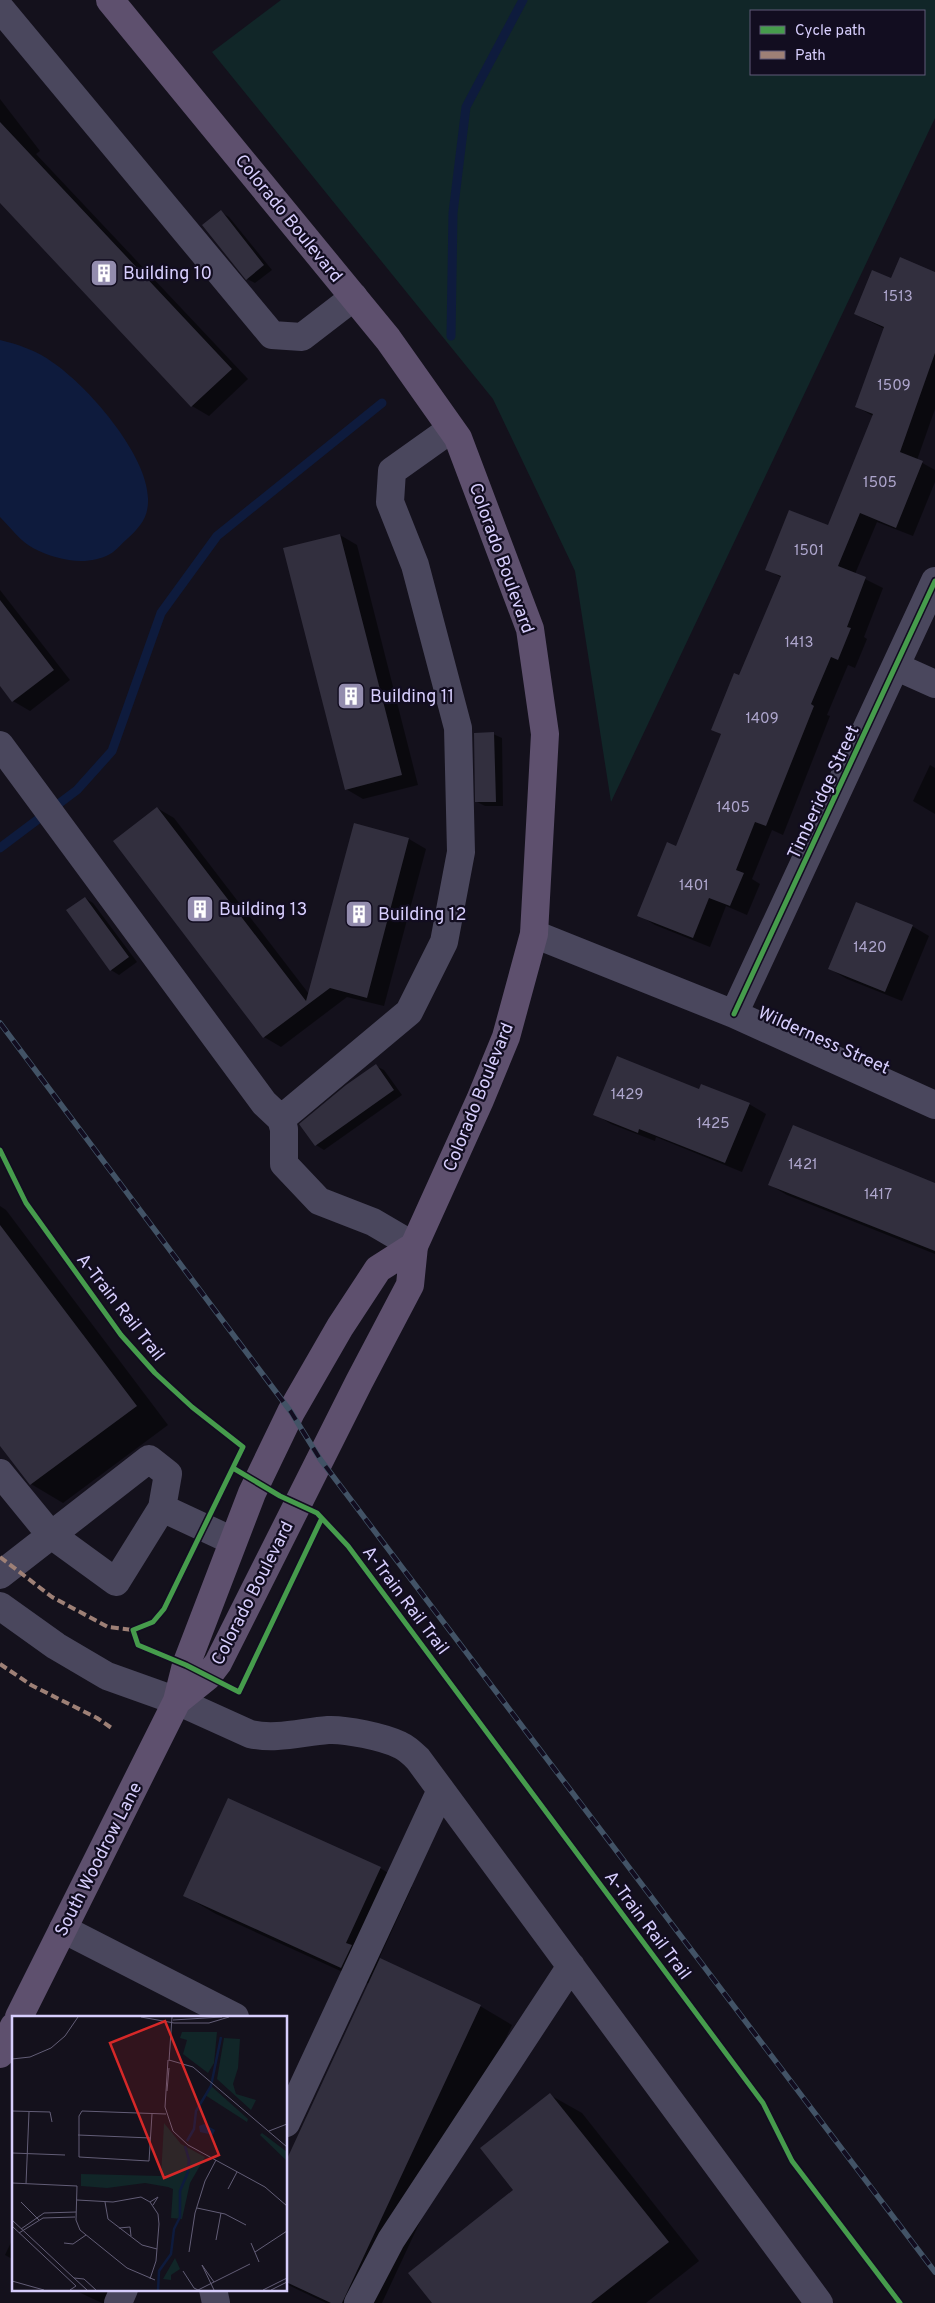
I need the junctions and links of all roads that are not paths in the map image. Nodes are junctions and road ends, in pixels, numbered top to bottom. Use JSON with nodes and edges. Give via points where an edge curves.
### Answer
{"nodes":[{"id":1,"x":110,"y":0,"type":"edge"},
{"id":2,"x":0,"y":8,"type":"edge"},
{"id":3,"x":354,"y":297,"type":"junction"},
{"id":4,"x":451,"y":429,"type":"junction"},
{"id":5,"x":935,"y":581,"type":"edge"},
{"id":6,"x":897,"y":667,"type":"junction"},
{"id":7,"x":935,"y":684,"type":"edge"},
{"id":8,"x":0,"y":744,"type":"edge"},
{"id":9,"x":534,"y":934,"type":"junction"},
{"id":10,"x":734,"y":1014,"type":"junction"},
{"id":11,"x":935,"y":1105,"type":"edge"},
{"id":12,"x":281,"y":1119,"type":"junction"},
{"id":13,"x":414,"y":1246,"type":"junction"},
{"id":14,"x":0,"y":1473,"type":"edge"},
{"id":15,"x":162,"y":1508,"type":"junction"},
{"id":16,"x":50,"y":1534,"type":"junction"},
{"id":17,"x":234,"y":1541,"type":"junction"},
{"id":18,"x":0,"y":1575,"type":"edge"},
{"id":19,"x":0,"y":1606,"type":"edge"},
{"id":20,"x":177,"y":1701,"type":"junction"},
{"id":21,"x":441,"y":1790,"type":"junction"},
{"id":22,"x":63,"y":1929,"type":"junction"},
{"id":23,"x":571,"y":1966,"type":"junction"},
{"id":24,"x":20,"y":2016,"type":"edge"},
{"id":25,"x":233,"y":2016,"type":"edge"},
{"id":26,"x":12,"y":2030,"type":"edge"},
{"id":27,"x":0,"y":2054,"type":"edge"},
{"id":28,"x":288,"y":2119,"type":"edge"},
{"id":29,"x":124,"y":2290,"type":"edge"},
{"id":30,"x":213,"y":2290,"type":"edge"},
{"id":31,"x":118,"y":2303,"type":"edge"},
{"id":32,"x":216,"y":2303,"type":"edge"},
{"id":33,"x":358,"y":2303,"type":"edge"},
{"id":34,"x":819,"y":2303,"type":"edge"}],
"edges":[{"from":1,"to":3,"type":"main road","name":"Colorado Boulevard"},
{"from":2,"to":3,"type":"street","via":[[272,335],[302,337]]},
{"from":3,"to":4,"type":"main road","name":"Colorado Boulevard","via":[[388,339]]},
{"from":4,"to":9,"type":"main road","name":"Colorado Boulevard","via":[[458,438],[530,629],[545,734]]},
{"from":4,"to":12,"type":"street","via":[[392,471],[390,502],[415,565],[458,728],[460,852],[444,942],[409,1012]]},
{"from":5,"to":6,"type":"street","name":"Timberidge Street"},
{"from":6,"to":7,"type":"street"},
{"from":6,"to":10,"type":"street","name":"Timberidge Street"},
{"from":8,"to":12,"type":"street","via":[[264,1103]]},
{"from":9,"to":10,"type":"street","name":"Wilderness Street"},
{"from":9,"to":13,"type":"main road","name":"Colorado Boulevard","via":[[506,1037]]},
{"from":10,"to":11,"type":"street","name":"Wilderness Street"},
{"from":12,"to":13,"type":"street","via":[[284,1164],[319,1201],[373,1222]]},
{"from":13,"to":17,"type":"main road","name":"Colorado Boulevard","via":[[378,1269],[340,1327],[291,1412],[252,1493]]},
{"from":13,"to":20,"type":"main road","name":"Colorado Boulevard","via":[[410,1285],[218,1663],[208,1676]]},
{"from":14,"to":16,"type":"street"},
{"from":15,"to":16,"type":"street","via":[[116,1582]]},
{"from":15,"to":16,"type":"street","via":[[168,1474],[149,1459]]},
{"from":15,"to":17,"type":"street"},
{"from":16,"to":18,"type":"street"},
{"from":17,"to":20,"type":"main road","name":"Colorado Boulevard","via":[[186,1665]]},
{"from":19,"to":20,"type":"street","via":[[56,1646],[107,1676]]},
{"from":20,"to":21,"type":"street","via":[[261,1736],[329,1730],[390,1741],[418,1759]]},
{"from":20,"to":22,"type":"main road","name":"South Woodrow Lane"},
{"from":21,"to":23,"type":"street"},
{"from":21,"to":28,"type":"street"},
{"from":22,"to":24,"type":"main road","name":"South Woodrow Lane"},
{"from":22,"to":25,"type":"street"},
{"from":23,"to":33,"type":"street","via":[[391,2240]]},
{"from":23,"to":34,"type":"street"},
{"from":26,"to":27,"type":"main road"},
{"from":29,"to":31,"type":"street"},
{"from":30,"to":32,"type":"street"}]}
